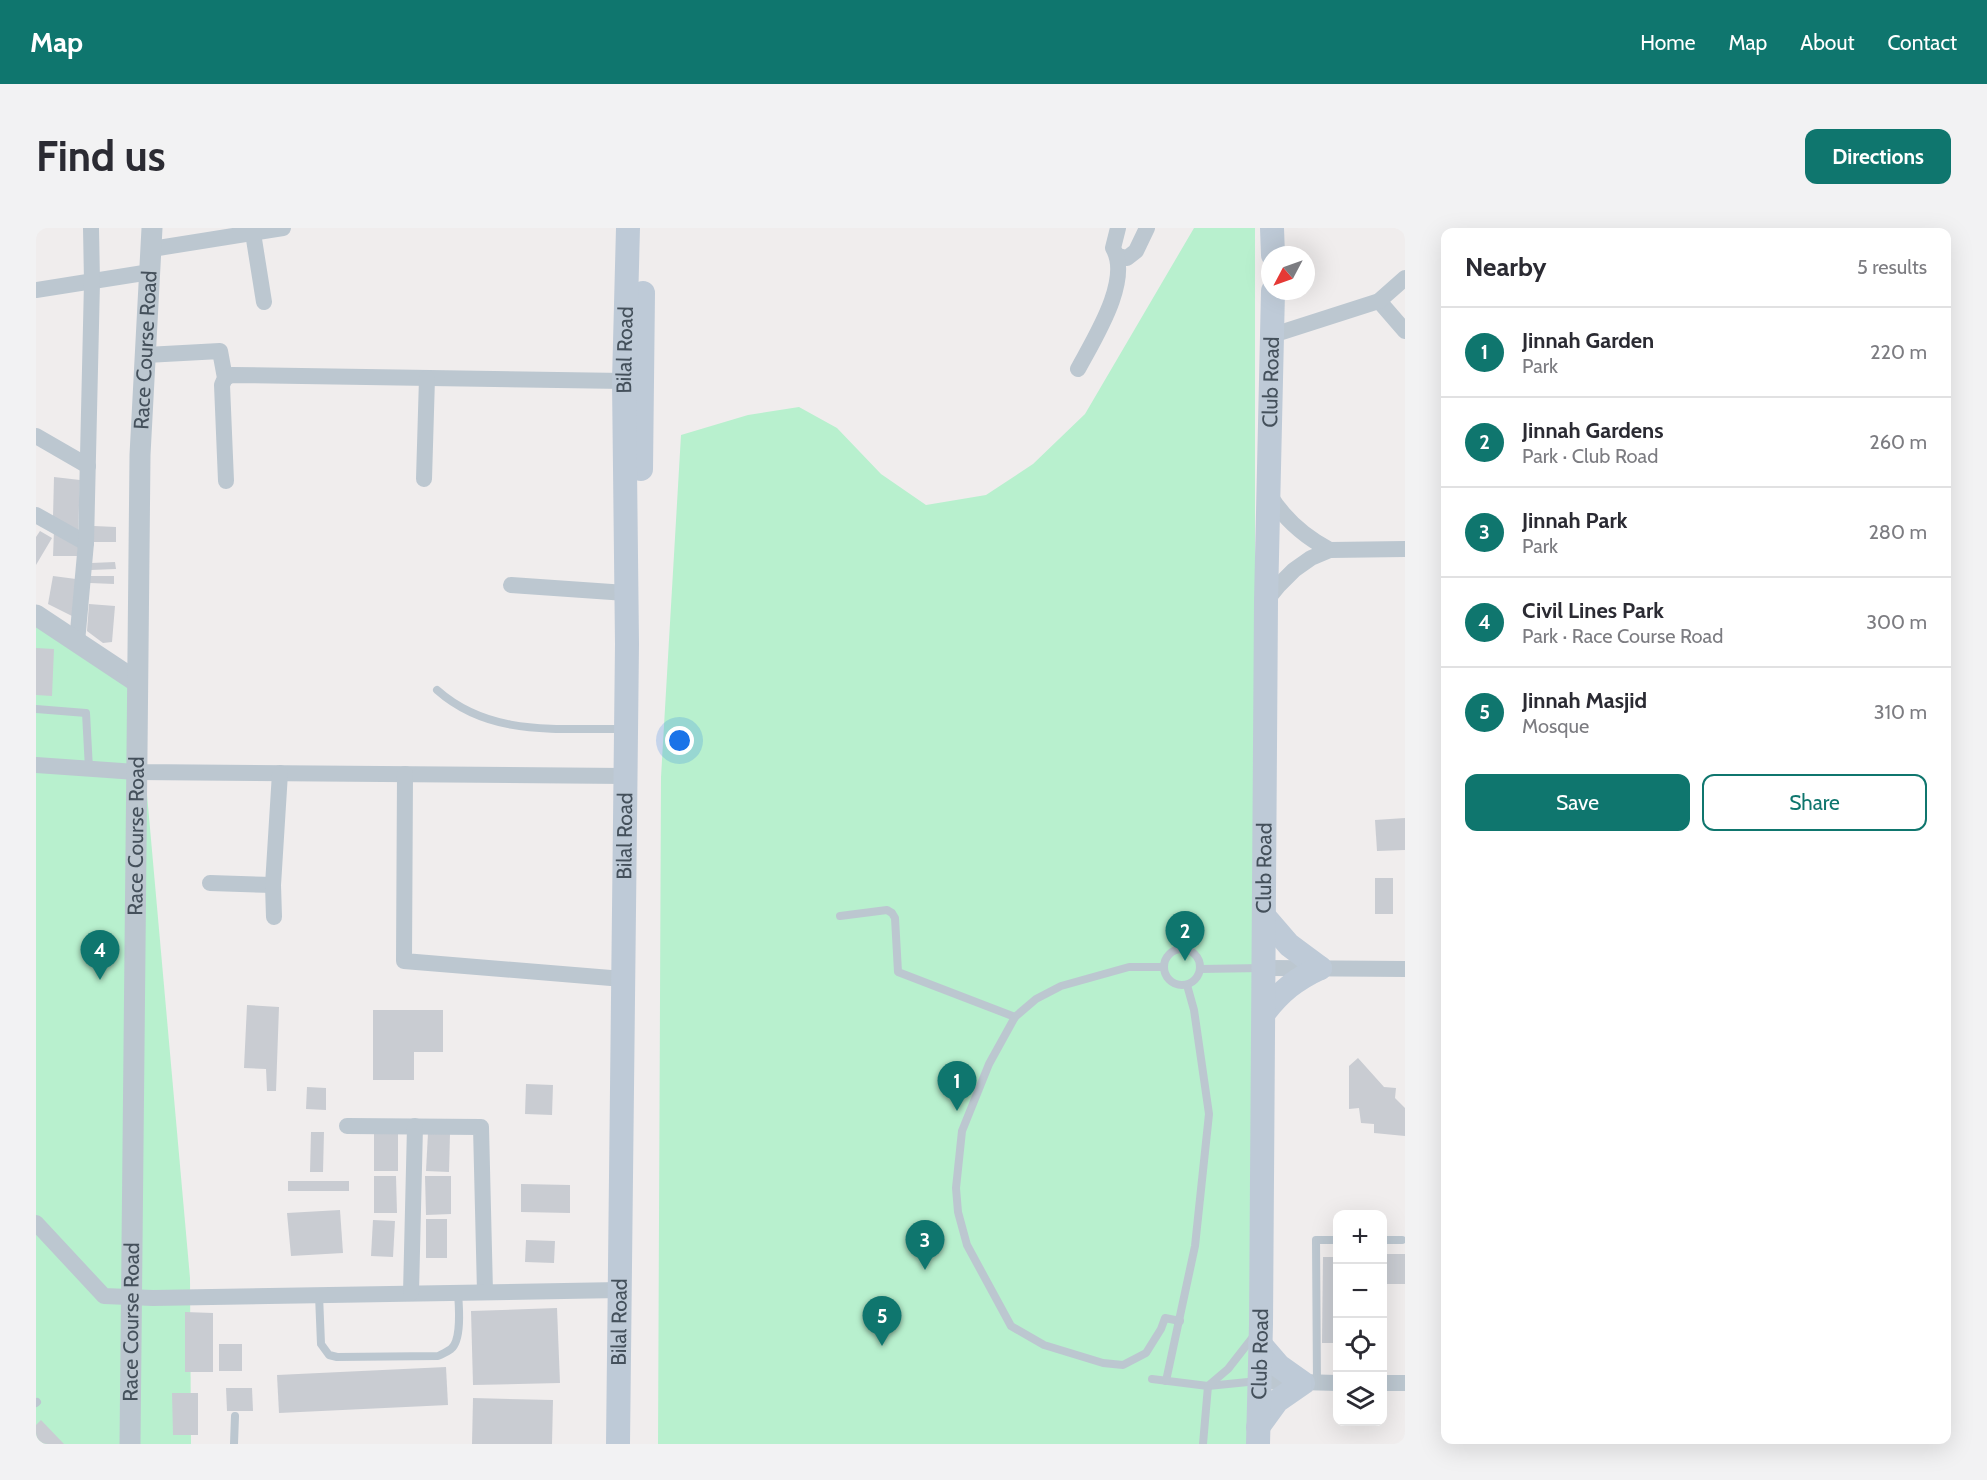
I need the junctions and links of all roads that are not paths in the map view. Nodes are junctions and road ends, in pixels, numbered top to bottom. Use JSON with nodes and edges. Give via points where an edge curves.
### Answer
{"nodes":[{"id":1,"x":91,"y":228,"type":"edge"},
{"id":2,"x":152,"y":228,"type":"edge"},
{"id":3,"x":283,"y":228,"type":"edge"},
{"id":4,"x":628,"y":228,"type":"edge"},
{"id":5,"x":643,"y":228,"type":"edge"},
{"id":6,"x":1118,"y":228,"type":"edge"},
{"id":7,"x":1147,"y":228,"type":"edge"},
{"id":8,"x":1272,"y":228,"type":"edge"},
{"id":9,"x":253,"y":233,"type":"junction"},
{"id":10,"x":1273,"y":246,"type":"edge"},
{"id":11,"x":152,"y":249,"type":"junction"},
{"id":12,"x":1118,"y":256,"type":"junction"},
{"id":13,"x":150,"y":272,"type":"junction"},
{"id":14,"x":1405,"y":278,"type":"edge"},
{"id":15,"x":92,"y":282,"type":"junction"},
{"id":16,"x":36,"y":290,"type":"edge"},
{"id":17,"x":1273,"y":300,"type":"edge"},
{"id":18,"x":1379,"y":301,"type":"junction"},
{"id":19,"x":264,"y":302,"type":"dead end"},
{"id":20,"x":1405,"y":331,"type":"edge"},
{"id":21,"x":1273,"y":335,"type":"junction"},
{"id":22,"x":146,"y":355,"type":"junction"},
{"id":23,"x":1078,"y":369,"type":"dead end"},
{"id":24,"x":225,"y":378,"type":"junction"},
{"id":25,"x":427,"y":378,"type":"junction"},
{"id":26,"x":624,"y":381,"type":"junction"},
{"id":27,"x":36,"y":436,"type":"edge"},
{"id":28,"x":88,"y":466,"type":"junction"},
{"id":29,"x":424,"y":479,"type":"dead end"},
{"id":30,"x":226,"y":482,"type":"dead end"},
{"id":31,"x":1269,"y":494,"type":"junction"},
{"id":32,"x":36,"y":515,"type":"edge"},
{"id":33,"x":86,"y":543,"type":"junction"},
{"id":34,"x":1405,"y":549,"type":"edge"},
{"id":35,"x":1330,"y":550,"type":"junction"},
{"id":36,"x":512,"y":585,"type":"dead end"},
{"id":37,"x":626,"y":593,"type":"junction"},
{"id":38,"x":1266,"y":601,"type":"junction"},
{"id":39,"x":36,"y":615,"type":"edge"},
{"id":40,"x":77,"y":642,"type":"junction"},
{"id":41,"x":137,"y":682,"type":"junction"},
{"id":42,"x":437,"y":690,"type":"dead end"},
{"id":43,"x":36,"y":709,"type":"edge"},
{"id":44,"x":626,"y":729,"type":"junction"},
{"id":45,"x":36,"y":765,"type":"edge"},
{"id":46,"x":90,"y":769,"type":"junction"},
{"id":47,"x":136,"y":772,"type":"junction"},
{"id":48,"x":279,"y":773,"type":"junction"},
{"id":49,"x":405,"y":774,"type":"junction"},
{"id":50,"x":626,"y":776,"type":"junction"},
{"id":51,"x":210,"y":883,"type":"dead end"},
{"id":52,"x":273,"y":885,"type":"junction"},
{"id":53,"x":840,"y":916,"type":"dead end"},
{"id":54,"x":1264,"y":916,"type":"junction"},
{"id":55,"x":274,"y":917,"type":"dead end"},
{"id":56,"x":1164,"y":967,"type":"junction"},
{"id":57,"x":1263,"y":968,"type":"junction"},
{"id":58,"x":1320,"y":968,"type":"junction"},
{"id":59,"x":1200,"y":969,"type":"junction"},
{"id":60,"x":1405,"y":969,"type":"edge"},
{"id":61,"x":623,"y":979,"type":"junction"},
{"id":62,"x":1187,"y":985,"type":"junction"},
{"id":63,"x":1264,"y":1013,"type":"junction"},
{"id":64,"x":1015,"y":1017,"type":"junction"},
{"id":65,"x":347,"y":1125,"type":"dead end"},
{"id":66,"x":415,"y":1125,"type":"junction"},
{"id":67,"x":36,"y":1223,"type":"edge"},
{"id":68,"x":1333,"y":1240,"type":"edge"},
{"id":69,"x":1387,"y":1240,"type":"edge"},
{"id":70,"x":1402,"y":1240,"type":"dead end"},
{"id":71,"x":620,"y":1290,"type":"junction"},
{"id":72,"x":485,"y":1292,"type":"junction"},
{"id":73,"x":411,"y":1293,"type":"junction"},
{"id":74,"x":458,"y":1293,"type":"junction"},
{"id":75,"x":319,"y":1295,"type":"junction"},
{"id":76,"x":132,"y":1296,"type":"junction"},
{"id":77,"x":1180,"y":1322,"type":"junction"},
{"id":78,"x":1260,"y":1334,"type":"junction"},
{"id":79,"x":1152,"y":1379,"type":"dead end"},
{"id":80,"x":1166,"y":1381,"type":"junction"},
{"id":81,"x":1258,"y":1382,"type":"junction"},
{"id":82,"x":1310,"y":1383,"type":"junction"},
{"id":83,"x":1333,"y":1383,"type":"edge"},
{"id":84,"x":1387,"y":1383,"type":"edge"},
{"id":85,"x":1405,"y":1383,"type":"edge"},
{"id":86,"x":1208,"y":1386,"type":"junction"},
{"id":87,"x":235,"y":1416,"type":"dead end"},
{"id":88,"x":1258,"y":1435,"type":"edge"},
{"id":89,"x":130,"y":1444,"type":"edge"},
{"id":90,"x":234,"y":1444,"type":"edge"},
{"id":91,"x":618,"y":1444,"type":"edge"},
{"id":92,"x":635,"y":1444,"type":"edge"},
{"id":93,"x":1203,"y":1444,"type":"edge"}],
"edges":[{"from":1,"to":15,"type":"street"},
{"from":2,"to":11,"type":"street","name":"Race Course Road"},
{"from":3,"to":9,"type":"street"},
{"from":4,"to":26,"type":"main road","name":"Bilal Road"},
{"from":5,"to":92,"type":"main road","name":"Bilal Road"},
{"from":6,"to":12,"type":"street","via":[[1113,248]]},
{"from":7,"to":12,"type":"street","via":[[1136,251],[1127,258]]},
{"from":8,"to":10,"type":"main road"},
{"from":9,"to":11,"type":"street"},
{"from":9,"to":19,"type":"street"},
{"from":11,"to":13,"type":"street","name":"Race Course Road"},
{"from":12,"to":23,"type":"street","via":[[1112,303]]},
{"from":13,"to":15,"type":"street"},
{"from":13,"to":22,"type":"street","name":"Race Course Road"},
{"from":14,"to":18,"type":"street"},
{"from":15,"to":16,"type":"street"},
{"from":15,"to":28,"type":"street"},
{"from":17,"to":21,"type":"main road","name":"Club Road"},
{"from":18,"to":20,"type":"street"},
{"from":18,"to":21,"type":"street"},
{"from":21,"to":31,"type":"main road","name":"Club Road"},
{"from":22,"to":24,"type":"street","via":[[220,351]]},
{"from":22,"to":41,"type":"street","name":"Race Course Road","via":[[140,455]]},
{"from":24,"to":25,"type":"street"},
{"from":24,"to":30,"type":"street","via":[[222,385]]},
{"from":25,"to":26,"type":"street"},
{"from":25,"to":29,"type":"street"},
{"from":26,"to":37,"type":"main road","name":"Bilal Road"},
{"from":27,"to":28,"type":"street"},
{"from":28,"to":33,"type":"street"},
{"from":31,"to":35,"type":"street","via":[[1288,521]]},
{"from":31,"to":38,"type":"main road","name":"Club Road"},
{"from":32,"to":33,"type":"street"},
{"from":33,"to":40,"type":"street"},
{"from":34,"to":35,"type":"street"},
{"from":35,"to":38,"type":"street","via":[[1294,570]]},
{"from":36,"to":37,"type":"street"},
{"from":37,"to":44,"type":"main road","name":"Bilal Road"},
{"from":38,"to":54,"type":"main road","name":"Club Road"},
{"from":39,"to":40,"type":"street"},
{"from":40,"to":41,"type":"street"},
{"from":41,"to":47,"type":"street","name":"Race Course Road"},
{"from":42,"to":44,"type":"lane","via":[[470,714],[512,725]]},
{"from":43,"to":46,"type":"lane","via":[[86,713]]},
{"from":44,"to":50,"type":"main road","name":"Bilal Road"},
{"from":45,"to":46,"type":"street"},
{"from":46,"to":47,"type":"street"},
{"from":47,"to":48,"type":"street"},
{"from":47,"to":76,"type":"street","name":"Race Course Road"},
{"from":48,"to":49,"type":"street"},
{"from":48,"to":52,"type":"street"},
{"from":49,"to":50,"type":"street"},
{"from":49,"to":61,"type":"street","via":[[404,961]]},
{"from":50,"to":61,"type":"main road","name":"Bilal Road"},
{"from":51,"to":52,"type":"street"},
{"from":52,"to":55,"type":"street"},
{"from":53,"to":64,"type":"lane","via":[[887,910],[895,918],[897,972]]},
{"from":54,"to":57,"type":"main road","name":"Club Road"},
{"from":54,"to":58,"type":"main road","via":[[1289,945]]},
{"from":56,"to":59,"type":"lane","via":[[1171,952],[1181,949],[1191,951]]},
{"from":56,"to":62,"type":"lane","via":[[1171,982]]},
{"from":56,"to":64,"type":"lane","via":[[1129,967],[1061,986],[1036,999]]},
{"from":57,"to":58,"type":"street"},
{"from":57,"to":59,"type":"lane"},
{"from":57,"to":63,"type":"main road","name":"Club Road"},
{"from":58,"to":60,"type":"street"},
{"from":58,"to":63,"type":"main road","via":[[1288,986]]},
{"from":59,"to":62,"type":"lane"},
{"from":61,"to":71,"type":"main road","name":"Bilal Road"},
{"from":62,"to":77,"type":"lane","via":[[1209,1114],[1195,1246]]},
{"from":63,"to":78,"type":"main road","name":"Club Road"},
{"from":64,"to":77,"type":"lane","via":[[989,1064],[962,1131],[956,1188],[968,1245],[988,1286],[1011,1326],[1044,1345],[1103,1363],[1123,1365],[1137,1359],[1152,1346],[1165,1318]]},
{"from":65,"to":66,"type":"street"},
{"from":66,"to":72,"type":"street","via":[[481,1127]]},
{"from":66,"to":73,"type":"street"},
{"from":67,"to":76,"type":"street","via":[[104,1296]]},
{"from":68,"to":82,"type":"lane","via":[[1316,1240]]},
{"from":69,"to":70,"type":"lane"},
{"from":71,"to":72,"type":"street"},
{"from":71,"to":91,"type":"main road","name":"Bilal Road"},
{"from":72,"to":74,"type":"street"},
{"from":73,"to":74,"type":"street"},
{"from":73,"to":75,"type":"street"},
{"from":74,"to":75,"type":"lane","via":[[455,1344],[438,1356],[329,1355],[321,1344]]},
{"from":75,"to":76,"type":"street"},
{"from":76,"to":89,"type":"street","name":"Race Course Road"},
{"from":77,"to":80,"type":"lane"},
{"from":78,"to":81,"type":"main road","name":"Club Road"},
{"from":78,"to":82,"type":"main road","via":[[1279,1366]]},
{"from":78,"to":86,"type":"lane"},
{"from":79,"to":80,"type":"lane"},
{"from":80,"to":86,"type":"lane"},
{"from":81,"to":82,"type":"street"},
{"from":81,"to":86,"type":"lane"},
{"from":81,"to":88,"type":"main road","name":"Club Road"},
{"from":82,"to":83,"type":"street"},
{"from":82,"to":88,"type":"main road","via":[[1277,1401]]},
{"from":84,"to":85,"type":"street"},
{"from":86,"to":93,"type":"lane"},
{"from":87,"to":90,"type":"lane"}]}
